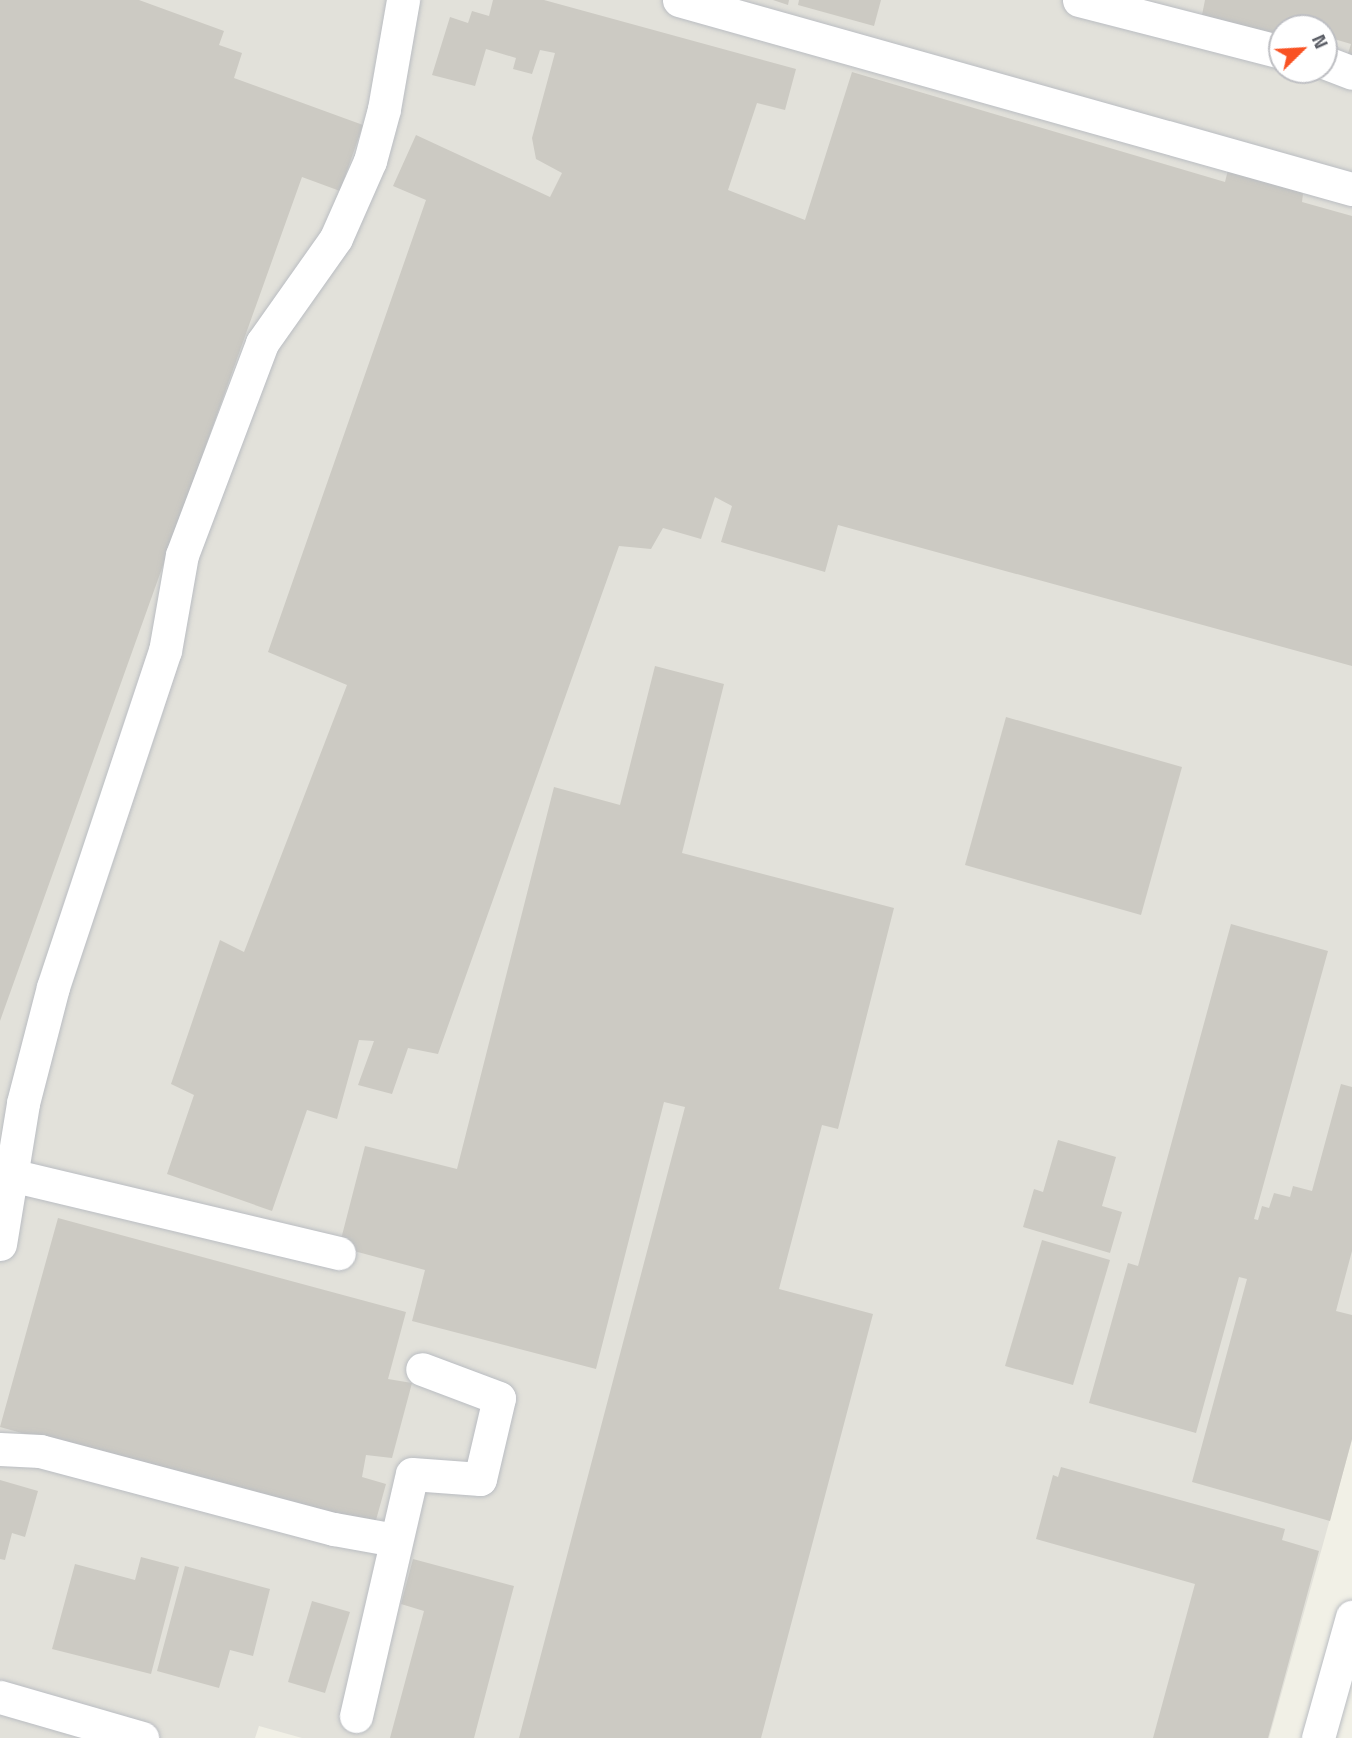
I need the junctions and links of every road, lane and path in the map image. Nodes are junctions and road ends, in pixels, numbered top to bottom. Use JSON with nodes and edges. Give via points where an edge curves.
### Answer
{"nodes":[{"id":1,"x":403,"y":0,"type":"edge"},
{"id":2,"x":679,"y":0,"type":"edge"},
{"id":3,"x":1079,"y":0,"type":"edge"},
{"id":4,"x":1268,"y":48,"type":"edge"},
{"id":5,"x":1352,"y":189,"type":"edge"},
{"id":6,"x":6,"y":1189,"type":"edge"},
{"id":7,"x":0,"y":1244,"type":"edge"},
{"id":8,"x":339,"y":1253,"type":"dead end"},
{"id":9,"x":422,"y":1369,"type":"dead end"},
{"id":10,"x":0,"y":1449,"type":"edge"},
{"id":11,"x":395,"y":1540,"type":"junction"},
{"id":12,"x":1352,"y":1616,"type":"edge"},
{"id":13,"x":0,"y":1697,"type":"edge"},
{"id":14,"x":356,"y":1716,"type":"dead end"},
{"id":15,"x":142,"y":1738,"type":"edge"},
{"id":16,"x":1318,"y":1738,"type":"edge"}],
"edges":[{"from":1,"to":6,"type":"street","via":[[370,161],[336,238],[262,343],[182,555],[165,651],[53,987]]},
{"from":2,"to":5,"type":"street"},
{"from":3,"to":4,"type":"street"},
{"from":6,"to":7,"type":"street"},
{"from":6,"to":8,"type":"street"},
{"from":9,"to":11,"type":"street","via":[[499,1398],[481,1479],[412,1474]]},
{"from":10,"to":11,"type":"street","via":[[40,1451],[334,1529]]},
{"from":11,"to":14,"type":"street"},
{"from":12,"to":16,"type":"street"},
{"from":13,"to":15,"type":"street"}]}
